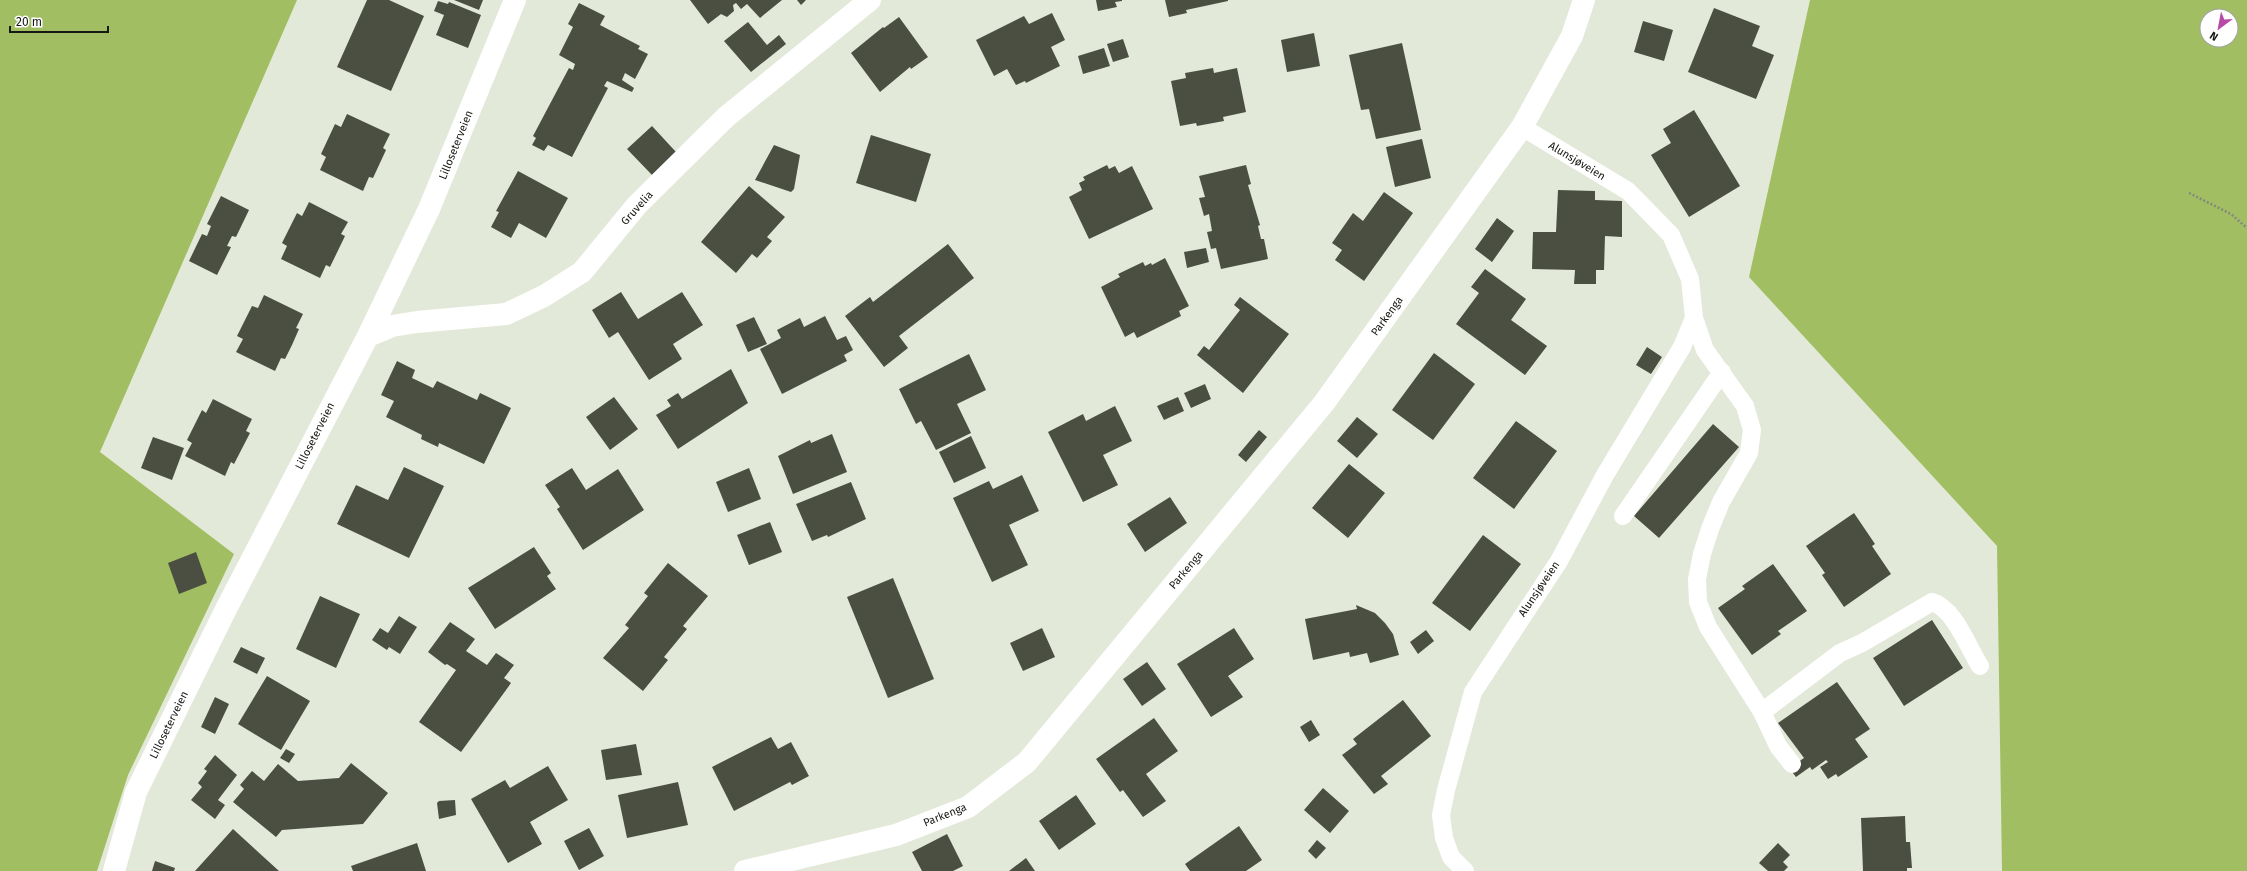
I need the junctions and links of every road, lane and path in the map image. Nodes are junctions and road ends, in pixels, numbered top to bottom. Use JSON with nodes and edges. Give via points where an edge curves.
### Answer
{"nodes":[{"id":1,"x":516,"y":0,"type":"edge"},
{"id":2,"x":870,"y":0,"type":"edge"},
{"id":3,"x":1584,"y":0,"type":"edge"},
{"id":4,"x":1522,"y":127,"type":"junction"},
{"id":5,"x":2189,"y":192,"type":"dead end"},
{"id":6,"x":2247,"y":228,"type":"edge"},
{"id":7,"x":1694,"y":318,"type":"junction"},
{"id":8,"x":368,"y":336,"type":"junction"},
{"id":9,"x":1722,"y":372,"type":"junction"},
{"id":10,"x":1623,"y":516,"type":"dead end"},
{"id":11,"x":1980,"y":666,"type":"dead end"},
{"id":12,"x":1762,"y":712,"type":"junction"},
{"id":13,"x":1792,"y":764,"type":"dead end"},
{"id":14,"x":114,"y":871,"type":"edge"},
{"id":15,"x":745,"y":871,"type":"edge"},
{"id":16,"x":1465,"y":871,"type":"edge"}],
"edges":[{"from":1,"to":8,"type":"street","name":"Lilloseterveien","via":[[429,209]]},
{"from":2,"to":8,"type":"street","name":"Gruvelia","via":[[726,117],[637,205],[582,272],[544,296],[506,314],[417,322],[392,326]]},
{"from":3,"to":4,"type":"street","via":[[1572,36]]},
{"from":4,"to":7,"type":"lane","name":"Alunsjøveien","via":[[1628,192],[1671,235],[1690,279]]},
{"from":4,"to":15,"type":"street","name":"Parkenga","via":[[1324,403],[1027,762],[968,807],[896,835]]},
{"from":5,"to":6,"type":"path","via":[[2231,214]]},
{"from":7,"to":9,"type":"lane","name":"Alunsjøveien","via":[[1705,350]]},
{"from":7,"to":16,"type":"lane","name":"Alunsjøveien","via":[[1682,347],[1605,475],[1559,561],[1473,692],[1441,815],[1444,838],[1451,857]]},
{"from":8,"to":14,"type":"street","name":"Lilloseterveien","via":[[226,610],[136,792]]},
{"from":9,"to":10,"type":"lane"},
{"from":9,"to":12,"type":"lane","name":"Alunsjøveien","via":[[1745,406],[1752,430],[1749,453],[1722,502],[1702,554],[1697,579],[1698,602],[1708,627]]},
{"from":11,"to":12,"type":"lane","via":[[1951,615],[1940,604],[1932,602],[1840,653]]},
{"from":12,"to":13,"type":"lane","name":"Alunsjøveien","via":[[1778,746]]}]}
